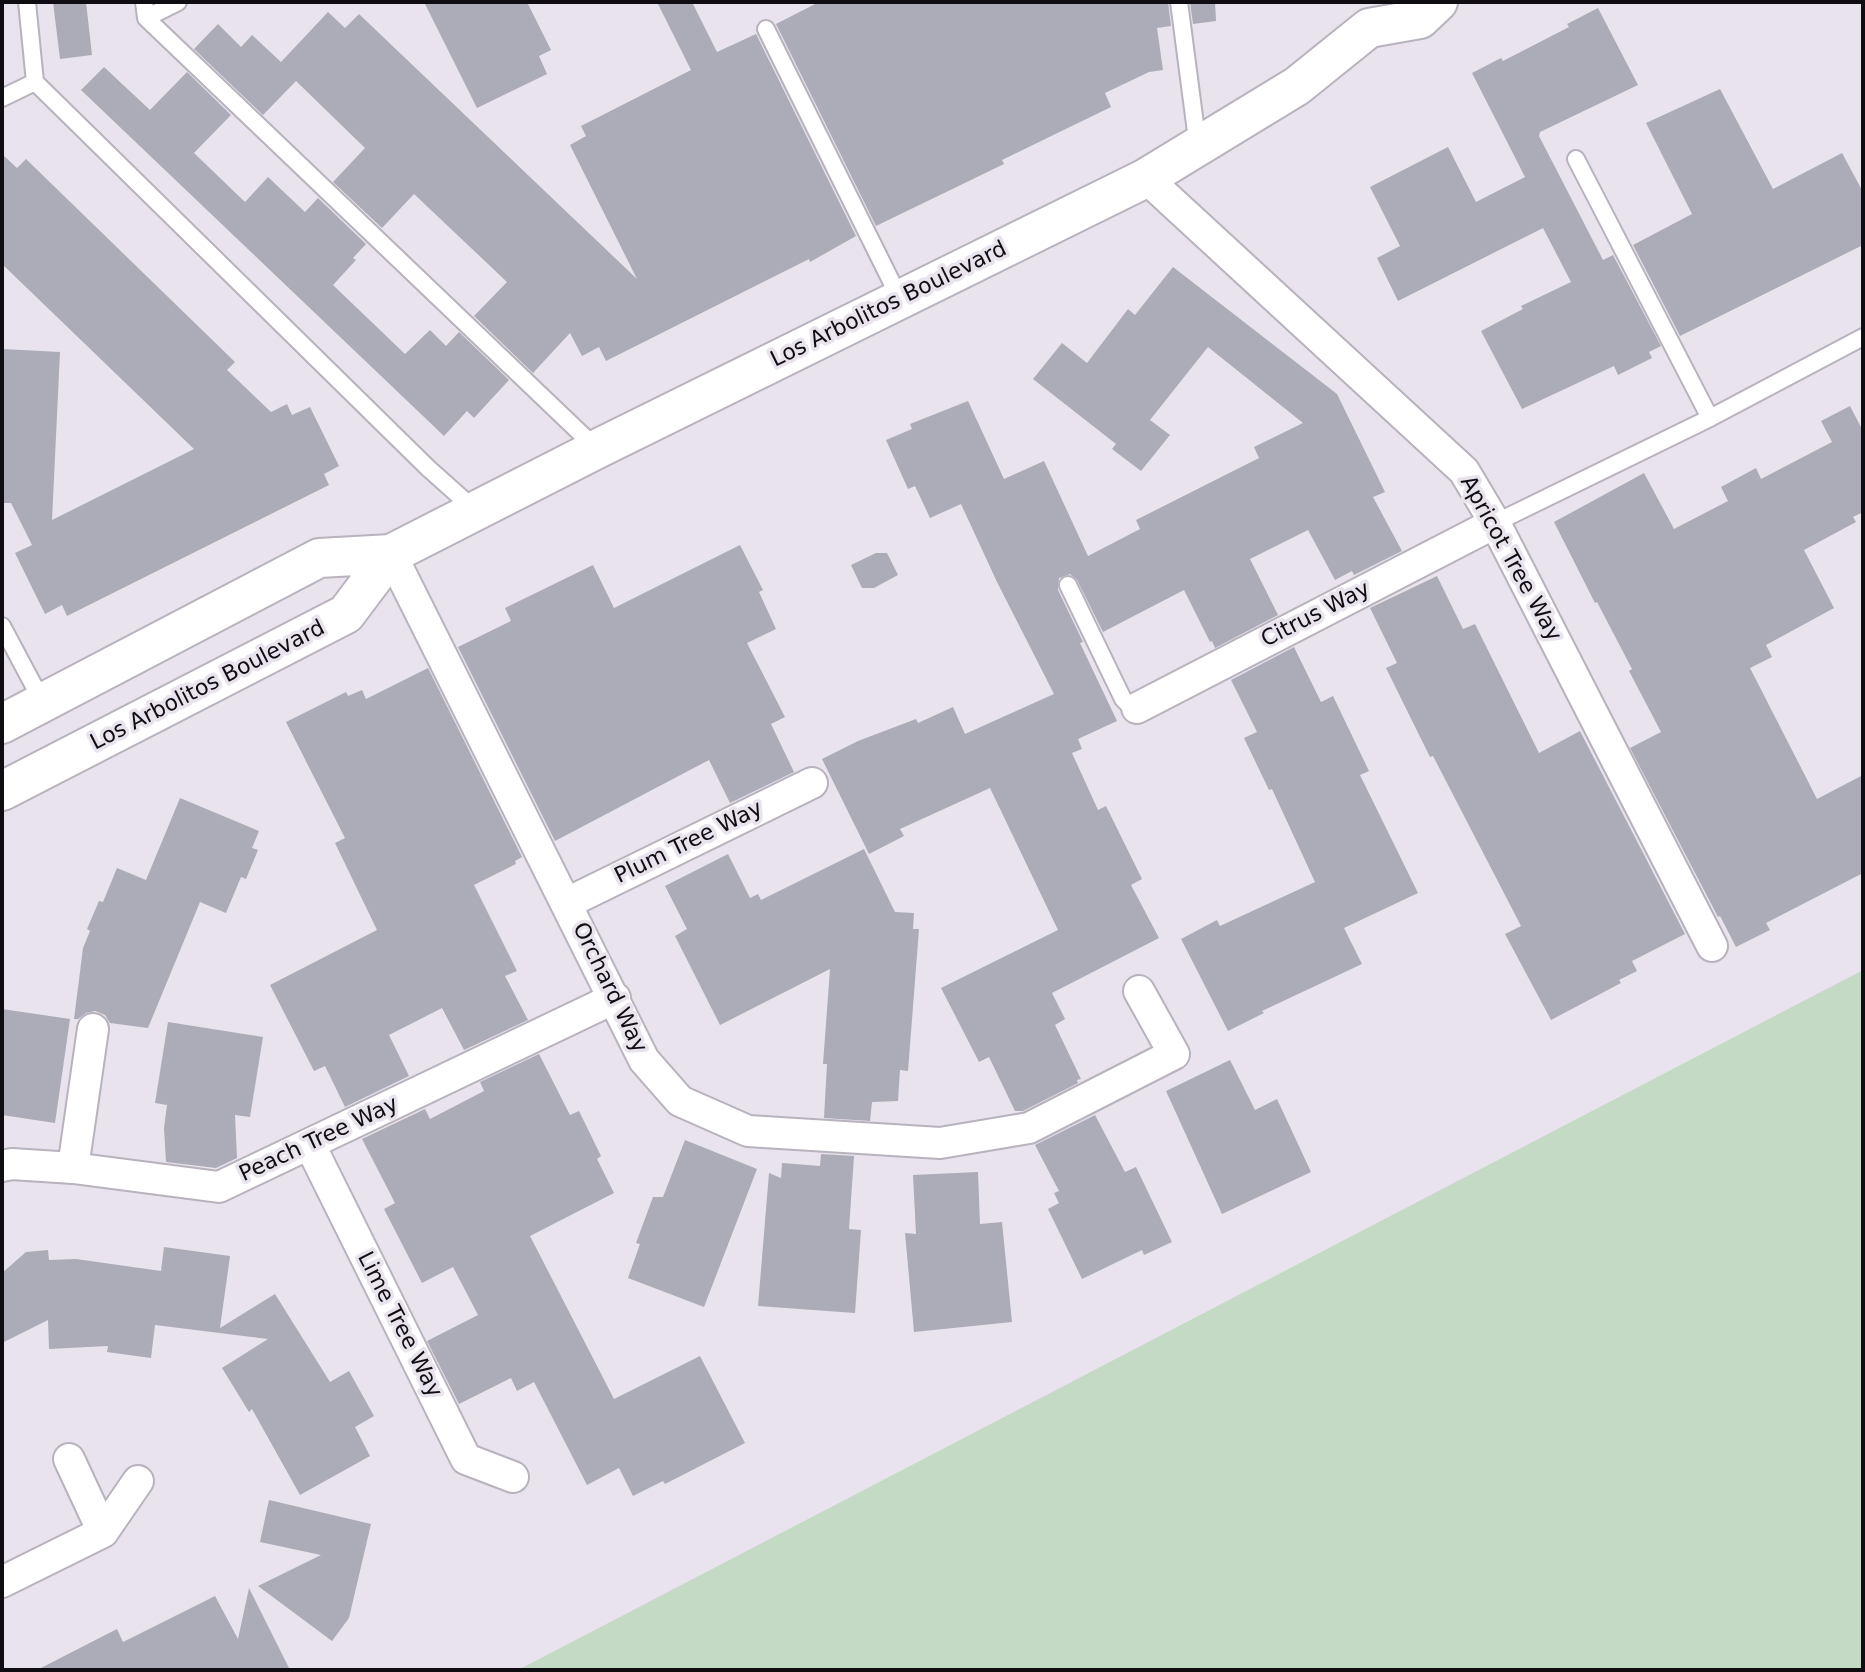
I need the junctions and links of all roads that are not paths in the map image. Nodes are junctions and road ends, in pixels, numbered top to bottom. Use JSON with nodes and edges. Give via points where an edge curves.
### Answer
{"nodes":[{"id":1,"x":27,"y":2,"type":"edge"},
{"id":2,"x":178,"y":2,"type":"edge"},
{"id":3,"x":1179,"y":2,"type":"edge"},
{"id":4,"x":1438,"y":2,"type":"edge"},
{"id":5,"x":145,"y":10,"type":"edge"},
{"id":6,"x":1372,"y":15,"type":"edge"},
{"id":7,"x":766,"y":29,"type":"dead end"},
{"id":8,"x":35,"y":82,"type":"junction"},
{"id":9,"x":2,"y":98,"type":"edge"},
{"id":10,"x":1198,"y":147,"type":"junction"},
{"id":11,"x":1576,"y":159,"type":"dead end"},
{"id":12,"x":1146,"y":178,"type":"junction"},
{"id":13,"x":900,"y":299,"type":"junction"},
{"id":14,"x":1863,"y":337,"type":"edge"},
{"id":15,"x":1710,"y":418,"type":"junction"},
{"id":16,"x":597,"y":449,"type":"junction"},
{"id":17,"x":477,"y":511,"type":"junction"},
{"id":18,"x":1495,"y":523,"type":"junction"},
{"id":19,"x":391,"y":554,"type":"junction"},
{"id":20,"x":1068,"y":585,"type":"dead end"},
{"id":21,"x":2,"y":626,"type":"edge"},
{"id":22,"x":43,"y":704,"type":"junction"},
{"id":23,"x":1137,"y":708,"type":"joint"},
{"id":24,"x":2,"y":724,"type":"edge"},
{"id":25,"x":812,"y":783,"type":"dead end"},
{"id":26,"x":2,"y":791,"type":"edge"},
{"id":27,"x":567,"y":903,"type":"junction"},
{"id":28,"x":1712,"y":946,"type":"dead end"},
{"id":29,"x":1139,"y":991,"type":"dead end"},
{"id":30,"x":615,"y":998,"type":"junction"},
{"id":31,"x":93,"y":1029,"type":"dead end"},
{"id":32,"x":310,"y":1145,"type":"junction"},
{"id":33,"x":2,"y":1166,"type":"edge"},
{"id":34,"x":73,"y":1168,"type":"junction"},
{"id":35,"x":69,"y":1459,"type":"dead end"},
{"id":36,"x":513,"y":1477,"type":"dead end"},
{"id":37,"x":138,"y":1481,"type":"dead end"},
{"id":38,"x":103,"y":1532,"type":"junction"},
{"id":39,"x":2,"y":1582,"type":"edge"}],
"edges":[{"from":1,"to":8,"type":"lane"},
{"from":2,"to":5,"type":"lane"},
{"from":3,"to":10,"type":"lane"},
{"from":4,"to":6,"type":"street","name":"Los Arbolitos Boulevard","via":[[1420,19]]},
{"from":5,"to":16,"type":"lane"},
{"from":6,"to":10,"type":"street","name":"Los Arbolitos Boulevard","via":[[1297,86]]},
{"from":7,"to":13,"type":"lane"},
{"from":8,"to":9,"type":"lane"},
{"from":8,"to":17,"type":"lane"},
{"from":10,"to":12,"type":"street","name":"Los Arbolitos Boulevard"},
{"from":11,"to":15,"type":"lane"},
{"from":12,"to":13,"type":"street","name":"Los Arbolitos Boulevard"},
{"from":12,"to":18,"type":"street","name":"Apricot Tree Way","via":[[1458,465]]},
{"from":13,"to":16,"type":"street","name":"Los Arbolitos Boulevard"},
{"from":14,"to":15,"type":"lane"},
{"from":15,"to":18,"type":"lane"},
{"from":16,"to":17,"type":"street","name":"Los Arbolitos Boulevard"},
{"from":17,"to":19,"type":"street","name":"Los Arbolitos Boulevard"},
{"from":18,"to":23,"type":"street","name":"Citrus Way"},
{"from":18,"to":28,"type":"street","name":"Apricot Tree Way"},
{"from":19,"to":22,"type":"street","name":"Los Arbolitos Boulevard","via":[[319,558]]},
{"from":19,"to":26,"type":"street","name":"Los Arbolitos Boulevard","via":[[346,614]]},
{"from":19,"to":27,"type":"street","name":"Orchard Way"},
{"from":20,"to":23,"type":"lane","via":[[1123,699]]},
{"from":21,"to":22,"type":"lane"},
{"from":22,"to":24,"type":"street","name":"Los Arbolitos Boulevard"},
{"from":25,"to":27,"type":"street","name":"Plum Tree Way"},
{"from":27,"to":30,"type":"street","name":"Orchard Way"},
{"from":29,"to":30,"type":"street","name":"Orchard Way","via":[[1174,1054],[1029,1128],[940,1143],[748,1131],[680,1101],[644,1060]]},
{"from":30,"to":32,"type":"street","name":"Peach Tree Way"},
{"from":31,"to":34,"type":"street"},
{"from":32,"to":34,"type":"street","name":"Peach Tree Way","via":[[219,1187]]},
{"from":32,"to":36,"type":"street","name":"Lime Tree Way","via":[[466,1459]]},
{"from":33,"to":34,"type":"street","name":"Peach Tree Way"},
{"from":35,"to":38,"type":"street"},
{"from":37,"to":38,"type":"street"},
{"from":38,"to":39,"type":"street"}]}
